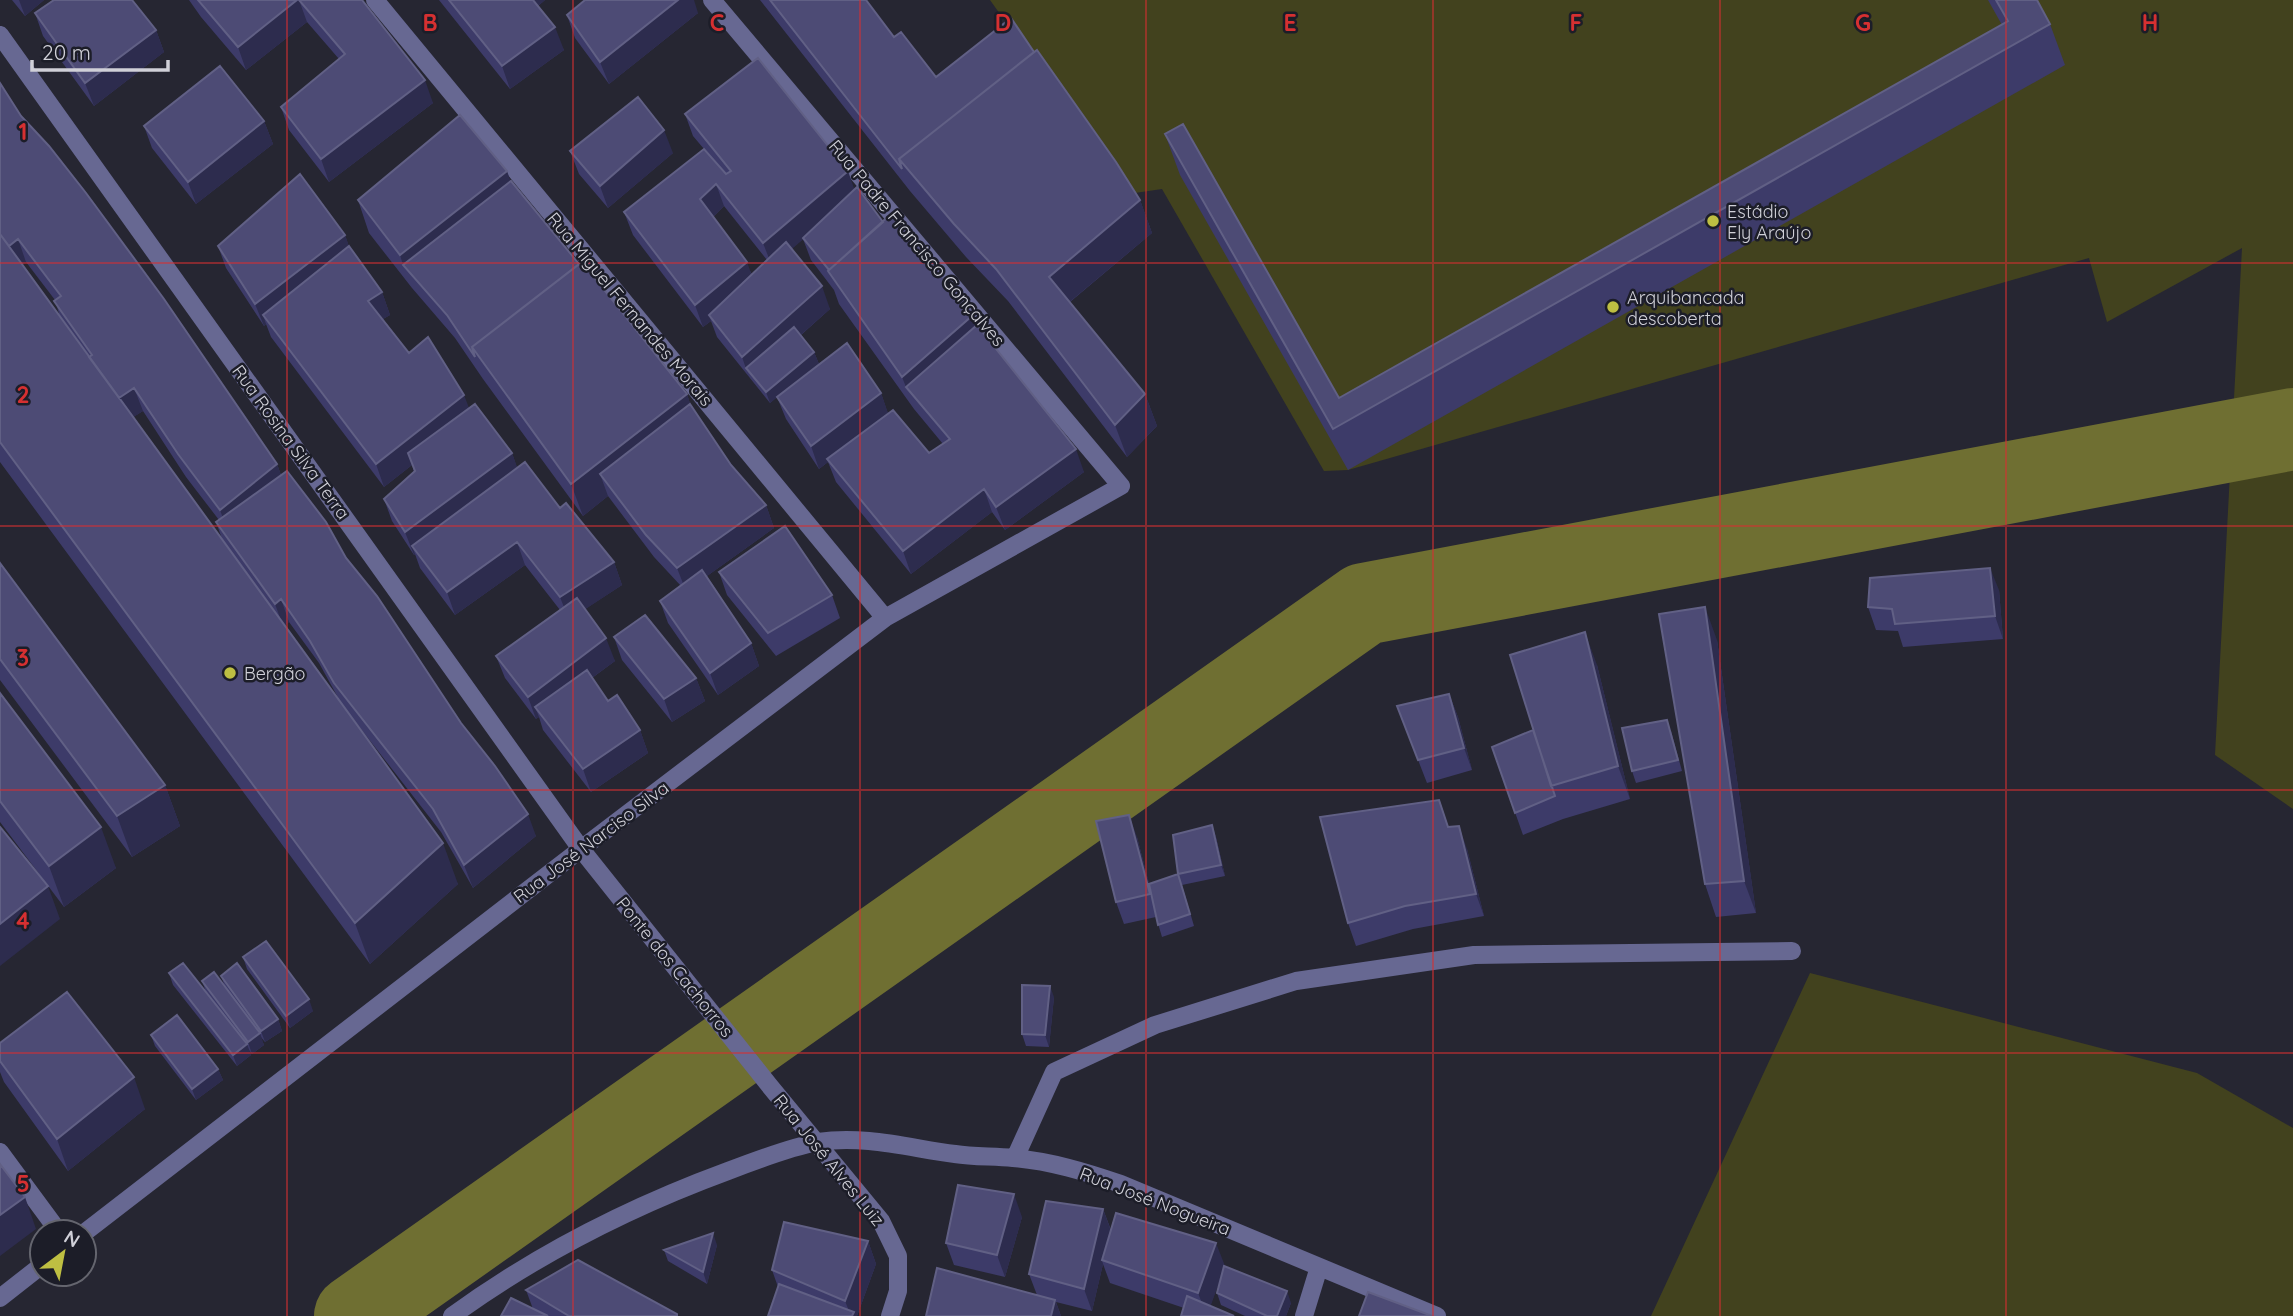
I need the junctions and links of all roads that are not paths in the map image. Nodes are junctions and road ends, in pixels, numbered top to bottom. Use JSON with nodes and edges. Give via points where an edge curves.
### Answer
{"nodes":[{"id":1,"x":375,"y":0,"type":"edge"},
{"id":2,"x":712,"y":0,"type":"edge"},
{"id":3,"x":0,"y":35,"type":"edge"},
{"id":4,"x":1121,"y":486,"type":"joint"},
{"id":5,"x":885,"y":618,"type":"junction"},
{"id":6,"x":581,"y":849,"type":"junction"},
{"id":7,"x":1792,"y":951,"type":"dead end"},
{"id":8,"x":769,"y":1085,"type":"joint"},
{"id":9,"x":817,"y":1142,"type":"junction"},
{"id":10,"x":0,"y":1152,"type":"edge"},
{"id":11,"x":1015,"y":1158,"type":"junction"},
{"id":12,"x":49,"y":1218,"type":"edge"},
{"id":13,"x":98,"y":1222,"type":"edge"},
{"id":14,"x":1319,"y":1267,"type":"junction"},
{"id":15,"x":28,"y":1276,"type":"edge"},
{"id":16,"x":0,"y":1298,"type":"edge"},
{"id":17,"x":452,"y":1316,"type":"edge"},
{"id":18,"x":890,"y":1316,"type":"edge"},
{"id":19,"x":1304,"y":1316,"type":"edge"},
{"id":20,"x":1437,"y":1316,"type":"edge"}],
"edges":[{"from":1,"to":5,"type":"street","name":"Rua Miguel Fernandes Morais"},
{"from":2,"to":4,"type":"street","name":"Rua Padre Francisco Gonçalves"},
{"from":3,"to":6,"type":"street","name":"Rua Rosina Silva Terra"},
{"from":4,"to":5,"type":"street","name":"Rua José Narciso Silva"},
{"from":5,"to":6,"type":"street","name":"Rua José Narciso Silva"},
{"from":6,"to":8,"type":"street","name":"Ponte dos Cachorros"},
{"from":6,"to":13,"type":"street","name":"Rua José Narciso Silva"},
{"from":7,"to":11,"type":"street","via":[[1474,955],[1296,981],[1155,1025],[1054,1072]]},
{"from":8,"to":9,"type":"street","name":"Rua José Alves Luiz"},
{"from":9,"to":11,"type":"street","name":"Rua José Nogueira","via":[[865,1139],[958,1155]]},
{"from":9,"to":17,"type":"street","name":"Rua José Nogueira","via":[[709,1178],[617,1217],[495,1284]]},
{"from":9,"to":18,"type":"street","name":"Rua José Alves Luiz","via":[[881,1221],[898,1256],[898,1291]]},
{"from":10,"to":12,"type":"street"},
{"from":11,"to":14,"type":"street","name":"Rua José Nogueira","via":[[1075,1168],[1121,1184]]},
{"from":14,"to":19,"type":"street"},
{"from":14,"to":20,"type":"street","name":"Rua José Nogueira"},
{"from":15,"to":16,"type":"street"}]}
